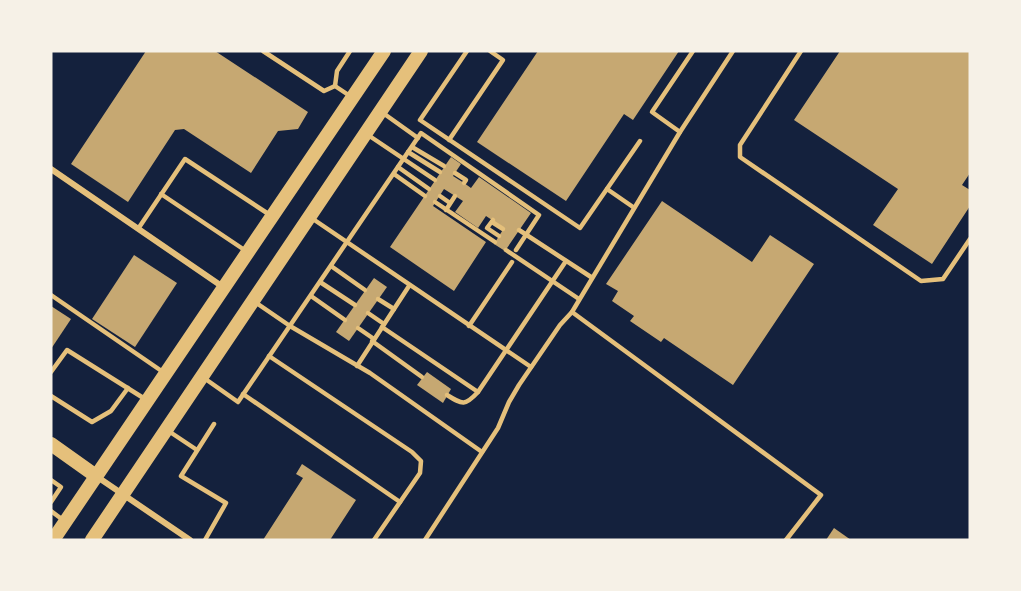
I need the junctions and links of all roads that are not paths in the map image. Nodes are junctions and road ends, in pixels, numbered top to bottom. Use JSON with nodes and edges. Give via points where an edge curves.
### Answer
{"nodes":[{"id":1,"x":263,"y":51,"type":"edge"},
{"id":2,"x":350,"y":51,"type":"edge"},
{"id":3,"x":421,"y":51,"type":"edge"},
{"id":4,"x":467,"y":51,"type":"edge"},
{"id":5,"x":490,"y":51,"type":"edge"},
{"id":6,"x":693,"y":51,"type":"edge"},
{"id":7,"x":801,"y":51,"type":"edge"},
{"id":8,"x":382,"y":52,"type":"edge"},
{"id":9,"x":731,"y":52,"type":"edge"},
{"id":10,"x":335,"y":86,"type":"junction"},
{"id":11,"x":352,"y":98,"type":"junction"},
{"id":12,"x":381,"y":111,"type":"junction"},
{"id":13,"x":680,"y":132,"type":"junction"},
{"id":14,"x":366,"y":133,"type":"junction"},
{"id":15,"x":418,"y":138,"type":"junction"},
{"id":16,"x":449,"y":140,"type":"junction"},
{"id":17,"x":640,"y":141,"type":"dead end"},
{"id":18,"x":412,"y":147,"type":"junction"},
{"id":19,"x":408,"y":152,"type":"junction"},
{"id":20,"x":404,"y":159,"type":"junction"},
{"id":21,"x":398,"y":166,"type":"junction"},
{"id":22,"x":444,"y":166,"type":"dead end"},
{"id":23,"x":51,"y":170,"type":"edge"},
{"id":24,"x":440,"y":172,"type":"dead end"},
{"id":25,"x":455,"y":173,"type":"dead end"},
{"id":26,"x":394,"y":174,"type":"junction"},
{"id":27,"x":435,"y":180,"type":"dead end"},
{"id":28,"x":464,"y":183,"type":"dead end"},
{"id":29,"x":429,"y":189,"type":"dead end"},
{"id":30,"x":607,"y":189,"type":"junction"},
{"id":31,"x":161,"y":194,"type":"junction"},
{"id":32,"x":425,"y":196,"type":"dead end"},
{"id":33,"x":440,"y":196,"type":"dead end"},
{"id":34,"x":455,"y":196,"type":"dead end"},
{"id":35,"x":435,"y":202,"type":"dead end"},
{"id":36,"x":450,"y":203,"type":"junction"},
{"id":37,"x":633,"y":207,"type":"junction"},
{"id":38,"x":446,"y":210,"type":"junction"},
{"id":39,"x":272,"y":216,"type":"junction"},
{"id":40,"x":309,"y":217,"type":"junction"},
{"id":41,"x":528,"y":217,"type":"dead end"},
{"id":42,"x":535,"y":221,"type":"junction"},
{"id":43,"x":524,"y":224,"type":"dead end"},
{"id":44,"x":530,"y":228,"type":"junction"},
{"id":45,"x":138,"y":229,"type":"junction"},
{"id":46,"x":503,"y":230,"type":"dead end"},
{"id":47,"x":519,"y":230,"type":"dead end"},
{"id":48,"x":526,"y":234,"type":"junction"},
{"id":49,"x":499,"y":236,"type":"dead end"},
{"id":50,"x":514,"y":237,"type":"dead end"},
{"id":51,"x":970,"y":239,"type":"edge"},
{"id":52,"x":495,"y":242,"type":"dead end"},
{"id":53,"x":521,"y":242,"type":"junction"},
{"id":54,"x":347,"y":243,"type":"junction"},
{"id":55,"x":510,"y":243,"type":"dead end"},
{"id":56,"x":506,"y":250,"type":"dead end"},
{"id":57,"x":247,"y":252,"type":"junction"},
{"id":58,"x":566,"y":261,"type":"junction"},
{"id":59,"x":512,"y":262,"type":"dead end"},
{"id":60,"x":331,"y":266,"type":"junction"},
{"id":61,"x":591,"y":278,"type":"junction"},
{"id":62,"x":552,"y":281,"type":"junction"},
{"id":63,"x":320,"y":282,"type":"junction"},
{"id":64,"x":409,"y":286,"type":"junction"},
{"id":65,"x":223,"y":288,"type":"junction"},
{"id":66,"x":365,"y":290,"type":"dead end"},
{"id":67,"x":51,"y":295,"type":"edge"},
{"id":68,"x":311,"y":296,"type":"junction"},
{"id":69,"x":378,"y":299,"type":"dead end"},
{"id":70,"x":579,"y":299,"type":"junction"},
{"id":71,"x":253,"y":301,"type":"junction"},
{"id":72,"x":355,"y":305,"type":"dead end"},
{"id":73,"x":394,"y":309,"type":"junction"},
{"id":74,"x":572,"y":312,"type":"junction"},
{"id":75,"x":368,"y":313,"type":"dead end"},
{"id":76,"x":345,"y":320,"type":"dead end"},
{"id":77,"x":383,"y":325,"type":"junction"},
{"id":78,"x":290,"y":326,"type":"junction"},
{"id":79,"x":469,"y":326,"type":"junction"},
{"id":80,"x":358,"y":328,"type":"dead end"},
{"id":81,"x":373,"y":340,"type":"junction"},
{"id":82,"x":506,"y":350,"type":"junction"},
{"id":83,"x":269,"y":356,"type":"junction"},
{"id":84,"x":357,"y":366,"type":"junction"},
{"id":85,"x":531,"y":367,"type":"junction"},
{"id":86,"x":51,"y":372,"type":"edge"},
{"id":87,"x":165,"y":374,"type":"junction"},
{"id":88,"x":202,"y":377,"type":"junction"},
{"id":89,"x":422,"y":377,"type":"dead end"},
{"id":90,"x":128,"y":388,"type":"junction"},
{"id":91,"x":478,"y":392,"type":"junction"},
{"id":92,"x":243,"y":394,"type":"junction"},
{"id":93,"x":447,"y":395,"type":"dead end"},
{"id":94,"x":51,"y":396,"type":"edge"},
{"id":95,"x":147,"y":400,"type":"junction"},
{"id":96,"x":214,"y":424,"type":"dead end"},
{"id":97,"x":166,"y":430,"type":"junction"},
{"id":98,"x":51,"y":444,"type":"edge"},
{"id":99,"x":197,"y":450,"type":"junction"},
{"id":100,"x":482,"y":452,"type":"junction"},
{"id":101,"x":96,"y":476,"type":"junction"},
{"id":102,"x":51,"y":480,"type":"edge"},
{"id":103,"x":123,"y":494,"type":"junction"},
{"id":104,"x":51,"y":502,"type":"edge"},
{"id":105,"x":400,"y":502,"type":"junction"},
{"id":106,"x":51,"y":511,"type":"edge"},
{"id":107,"x":65,"y":522,"type":"junction"},
{"id":108,"x":53,"y":540,"type":"edge"},
{"id":109,"x":92,"y":540,"type":"edge"},
{"id":110,"x":190,"y":540,"type":"edge"},
{"id":111,"x":205,"y":540,"type":"edge"},
{"id":112,"x":374,"y":540,"type":"edge"},
{"id":113,"x":424,"y":540,"type":"edge"},
{"id":114,"x":786,"y":540,"type":"edge"}],
"edges":[{"from":1,"to":10,"type":"lane","via":[[324,91]]},
{"from":2,"to":10,"type":"lane","via":[[337,71]]},
{"from":3,"to":12,"type":"main road"},
{"from":4,"to":16,"type":"lane","via":[[420,120]]},
{"from":5,"to":16,"type":"lane","via":[[503,60]]},
{"from":6,"to":13,"type":"lane","via":[[652,112]]},
{"from":7,"to":51,"type":"lane","via":[[740,145],[740,157],[921,281],[943,279]]},
{"from":8,"to":11,"type":"main road"},
{"from":9,"to":13,"type":"lane"},
{"from":10,"to":11,"type":"lane"},
{"from":11,"to":39,"type":"main road"},
{"from":12,"to":14,"type":"main road"},
{"from":12,"to":15,"type":"lane"},
{"from":13,"to":37,"type":"lane"},
{"from":14,"to":20,"type":"lane"},
{"from":14,"to":40,"type":"main road"},
{"from":15,"to":18,"type":"lane"},
{"from":15,"to":42,"type":"lane","via":[[421,133],[539,215]]},
{"from":16,"to":30,"type":"lane","via":[[580,228]]},
{"from":17,"to":30,"type":"lane"},
{"from":18,"to":19,"type":"lane"},
{"from":18,"to":22,"type":"lane"},
{"from":19,"to":20,"type":"lane"},
{"from":19,"to":24,"type":"lane"},
{"from":20,"to":21,"type":"lane"},
{"from":20,"to":27,"type":"lane"},
{"from":21,"to":26,"type":"lane"},
{"from":21,"to":29,"type":"lane"},
{"from":23,"to":45,"type":"street"},
{"from":25,"to":28,"type":"lane","via":[[466,180]]},
{"from":26,"to":32,"type":"lane"},
{"from":26,"to":54,"type":"lane"},
{"from":30,"to":37,"type":"lane"},
{"from":31,"to":39,"type":"lane","via":[[185,159]]},
{"from":31,"to":45,"type":"lane"},
{"from":31,"to":57,"type":"lane"},
{"from":33,"to":36,"type":"lane"},
{"from":34,"to":36,"type":"lane"},
{"from":35,"to":38,"type":"lane"},
{"from":36,"to":38,"type":"lane"},
{"from":37,"to":61,"type":"lane"},
{"from":38,"to":52,"type":"lane"},
{"from":39,"to":57,"type":"main road"},
{"from":40,"to":54,"type":"lane"},
{"from":40,"to":71,"type":"main road"},
{"from":41,"to":42,"type":"lane"},
{"from":42,"to":44,"type":"lane"},
{"from":43,"to":44,"type":"lane"},
{"from":44,"to":48,"type":"lane"},
{"from":45,"to":65,"type":"street"},
{"from":46,"to":49,"type":"lane","via":[[492,221],[487,228]]},
{"from":47,"to":48,"type":"lane"},
{"from":48,"to":53,"type":"lane"},
{"from":48,"to":58,"type":"lane"},
{"from":50,"to":53,"type":"lane"},
{"from":53,"to":55,"type":"lane","via":[[517,249]]},
{"from":54,"to":60,"type":"lane"},
{"from":54,"to":64,"type":"lane"},
{"from":56,"to":62,"type":"lane"},
{"from":57,"to":65,"type":"main road"},
{"from":58,"to":61,"type":"lane"},
{"from":58,"to":62,"type":"lane"},
{"from":59,"to":79,"type":"lane"},
{"from":60,"to":63,"type":"lane"},
{"from":60,"to":66,"type":"lane"},
{"from":61,"to":70,"type":"lane"},
{"from":62,"to":70,"type":"lane"},
{"from":62,"to":82,"type":"lane"},
{"from":63,"to":68,"type":"lane"},
{"from":63,"to":72,"type":"lane"},
{"from":64,"to":73,"type":"lane"},
{"from":64,"to":79,"type":"lane"},
{"from":65,"to":87,"type":"main road"},
{"from":67,"to":87,"type":"lane"},
{"from":68,"to":76,"type":"lane"},
{"from":68,"to":78,"type":"lane"},
{"from":69,"to":73,"type":"lane"},
{"from":70,"to":74,"type":"lane"},
{"from":71,"to":78,"type":"lane"},
{"from":71,"to":88,"type":"main road"},
{"from":73,"to":77,"type":"lane"},
{"from":74,"to":85,"type":"lane"},
{"from":74,"to":114,"type":"lane","via":[[821,495]]},
{"from":75,"to":77,"type":"lane"},
{"from":77,"to":81,"type":"lane"},
{"from":77,"to":91,"type":"lane"},
{"from":78,"to":83,"type":"lane"},
{"from":78,"to":84,"type":"lane"},
{"from":79,"to":82,"type":"lane"},
{"from":80,"to":81,"type":"lane"},
{"from":81,"to":84,"type":"lane"},
{"from":81,"to":89,"type":"lane"},
{"from":82,"to":85,"type":"lane"},
{"from":82,"to":91,"type":"lane"},
{"from":83,"to":92,"type":"lane"},
{"from":83,"to":105,"type":"lane","via":[[421,460],[420,473]]},
{"from":84,"to":100,"type":"lane"},
{"from":85,"to":100,"type":"lane"},
{"from":86,"to":90,"type":"lane","via":[[67,350]]},
{"from":87,"to":95,"type":"main road"},
{"from":88,"to":92,"type":"lane","via":[[238,402]]},
{"from":88,"to":97,"type":"main road"},
{"from":90,"to":94,"type":"lane","via":[[111,411],[92,422]]},
{"from":90,"to":95,"type":"lane"},
{"from":91,"to":93,"type":"lane","via":[[460,404]]},
{"from":92,"to":105,"type":"lane"},
{"from":95,"to":101,"type":"main road"},
{"from":96,"to":99,"type":"lane"},
{"from":97,"to":99,"type":"lane"},
{"from":97,"to":103,"type":"main road"},
{"from":98,"to":101,"type":"main road"},
{"from":99,"to":111,"type":"lane","via":[[181,476],[226,503]]},
{"from":100,"to":113,"type":"lane"},
{"from":101,"to":103,"type":"street"},
{"from":101,"to":107,"type":"main road"},
{"from":102,"to":104,"type":"lane","via":[[61,487]]},
{"from":103,"to":109,"type":"main road"},
{"from":103,"to":110,"type":"street"},
{"from":105,"to":112,"type":"lane"},
{"from":106,"to":107,"type":"lane"},
{"from":107,"to":108,"type":"main road"}]}
